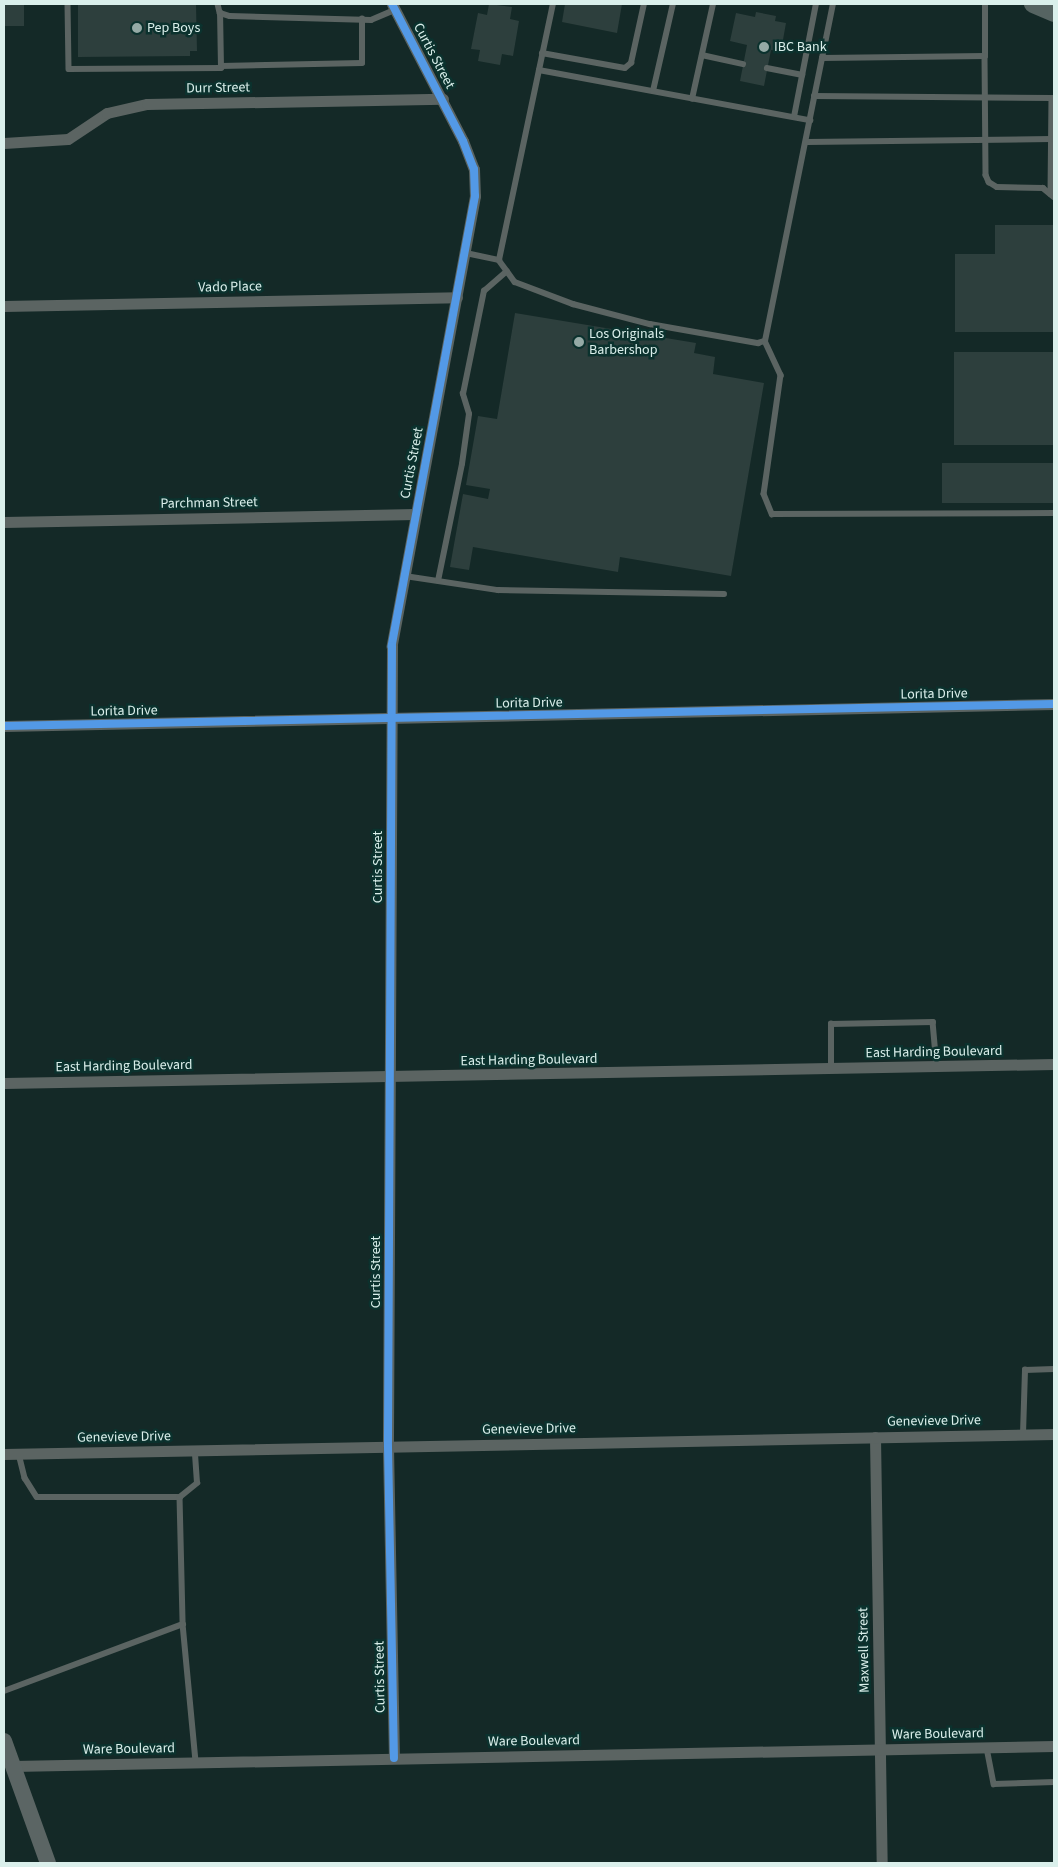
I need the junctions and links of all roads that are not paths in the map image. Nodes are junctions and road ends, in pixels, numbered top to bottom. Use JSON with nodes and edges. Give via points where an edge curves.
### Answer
{"nodes":[{"id":1,"x":68,"y":4,"type":"edge"},
{"id":2,"x":218,"y":4,"type":"edge"},
{"id":3,"x":553,"y":4,"type":"edge"},
{"id":4,"x":644,"y":4,"type":"edge"},
{"id":5,"x":673,"y":4,"type":"edge"},
{"id":6,"x":713,"y":4,"type":"edge"},
{"id":7,"x":816,"y":4,"type":"edge"},
{"id":8,"x":833,"y":4,"type":"edge"},
{"id":9,"x":986,"y":4,"type":"edge"},
{"id":10,"x":393,"y":7,"type":"edge"},
{"id":11,"x":220,"y":13,"type":"junction"},
{"id":12,"x":360,"y":20,"type":"junction"},
{"id":13,"x":542,"y":53,"type":"junction"},
{"id":14,"x":702,"y":55,"type":"junction"},
{"id":15,"x":985,"y":56,"type":"junction"},
{"id":16,"x":822,"y":58,"type":"junction"},
{"id":17,"x":744,"y":64,"type":"dead end"},
{"id":18,"x":221,"y":66,"type":"junction"},
{"id":19,"x":767,"y":68,"type":"dead end"},
{"id":20,"x":539,"y":70,"type":"junction"},
{"id":21,"x":802,"y":75,"type":"junction"},
{"id":22,"x":653,"y":92,"type":"junction"},
{"id":23,"x":814,"y":96,"type":"junction"},
{"id":24,"x":692,"y":98,"type":"junction"},
{"id":25,"x":442,"y":99,"type":"junction"},
{"id":26,"x":985,"y":99,"type":"junction"},
{"id":27,"x":794,"y":117,"type":"junction"},
{"id":28,"x":810,"y":120,"type":"junction"},
{"id":29,"x":1051,"y":139,"type":"junction"},
{"id":30,"x":986,"y":141,"type":"junction"},
{"id":31,"x":807,"y":142,"type":"junction"},
{"id":32,"x":4,"y":143,"type":"edge"},
{"id":33,"x":1052,"y":195,"type":"edge"},
{"id":34,"x":466,"y":253,"type":"junction"},
{"id":35,"x":499,"y":260,"type":"junction"},
{"id":36,"x":507,"y":270,"type":"junction"},
{"id":37,"x":457,"y":297,"type":"junction"},
{"id":38,"x":4,"y":306,"type":"edge"},
{"id":39,"x":765,"y":341,"type":"junction"},
{"id":40,"x":1054,"y":513,"type":"edge"},
{"id":41,"x":415,"y":514,"type":"junction"},
{"id":42,"x":4,"y":522,"type":"edge"},
{"id":43,"x":402,"y":576,"type":"junction"},
{"id":44,"x":438,"y":581,"type":"junction"},
{"id":45,"x":724,"y":594,"type":"dead end"},
{"id":46,"x":1054,"y":704,"type":"edge"},
{"id":47,"x":392,"y":718,"type":"junction"},
{"id":48,"x":4,"y":726,"type":"edge"},
{"id":49,"x":1054,"y":1064,"type":"edge"},
{"id":50,"x":937,"y":1067,"type":"junction"},
{"id":51,"x":831,"y":1069,"type":"junction"},
{"id":52,"x":389,"y":1078,"type":"junction"},
{"id":53,"x":4,"y":1083,"type":"edge"},
{"id":54,"x":1054,"y":1368,"type":"edge"},
{"id":55,"x":1023,"y":1434,"type":"junction"},
{"id":56,"x":1054,"y":1434,"type":"edge"},
{"id":57,"x":875,"y":1437,"type":"junction"},
{"id":58,"x":388,"y":1447,"type":"junction"},
{"id":59,"x":195,"y":1451,"type":"junction"},
{"id":60,"x":4,"y":1454,"type":"edge"},
{"id":61,"x":19,"y":1454,"type":"junction"},
{"id":62,"x":180,"y":1497,"type":"junction"},
{"id":63,"x":183,"y":1624,"type":"junction"},
{"id":64,"x":4,"y":1691,"type":"edge"},
{"id":65,"x":1054,"y":1746,"type":"edge"},
{"id":66,"x":987,"y":1748,"type":"junction"},
{"id":67,"x":881,"y":1750,"type":"junction"},
{"id":68,"x":7,"y":1753,"type":"edge"},
{"id":69,"x":394,"y":1758,"type":"junction"},
{"id":70,"x":196,"y":1762,"type":"junction"},
{"id":71,"x":1054,"y":1782,"type":"edge"},
{"id":72,"x":48,"y":1863,"type":"edge"},
{"id":73,"x":882,"y":1863,"type":"edge"}],
"edges":[{"from":1,"to":18,"type":"lane","via":[[69,69]]},
{"from":2,"to":11,"type":"lane"},
{"from":3,"to":13,"type":"lane"},
{"from":4,"to":13,"type":"lane","via":[[631,63],[625,68]]},
{"from":5,"to":22,"type":"lane"},
{"from":6,"to":14,"type":"lane"},
{"from":7,"to":21,"type":"lane"},
{"from":8,"to":16,"type":"lane"},
{"from":9,"to":15,"type":"lane"},
{"from":10,"to":12,"type":"lane"},
{"from":10,"to":25,"type":"street","name":"Curtis Street"},
{"from":11,"to":12,"type":"lane"},
{"from":11,"to":18,"type":"lane"},
{"from":12,"to":18,"type":"lane","via":[[362,63]]},
{"from":13,"to":20,"type":"lane"},
{"from":14,"to":17,"type":"lane"},
{"from":14,"to":24,"type":"lane"},
{"from":15,"to":16,"type":"lane"},
{"from":15,"to":26,"type":"lane"},
{"from":16,"to":23,"type":"lane"},
{"from":19,"to":21,"type":"lane"},
{"from":20,"to":22,"type":"lane"},
{"from":20,"to":35,"type":"lane"},
{"from":21,"to":27,"type":"lane"},
{"from":22,"to":24,"type":"lane"},
{"from":23,"to":26,"type":"lane"},
{"from":23,"to":28,"type":"lane"},
{"from":24,"to":27,"type":"lane"},
{"from":25,"to":32,"type":"street","name":"Durr Street","via":[[147,104],[107,113],[68,139]]},
{"from":25,"to":34,"type":"street","name":"Curtis Street","via":[[474,169],[475,196]]},
{"from":26,"to":29,"type":"lane","via":[[1052,98]]},
{"from":26,"to":30,"type":"lane"},
{"from":27,"to":28,"type":"lane"},
{"from":28,"to":31,"type":"lane"},
{"from":29,"to":30,"type":"lane"},
{"from":29,"to":33,"type":"lane"},
{"from":30,"to":31,"type":"lane"},
{"from":30,"to":33,"type":"lane","via":[[989,182],[996,187],[1043,188]]},
{"from":31,"to":39,"type":"lane"},
{"from":34,"to":35,"type":"lane"},
{"from":34,"to":37,"type":"street","name":"Curtis Street"},
{"from":35,"to":36,"type":"lane"},
{"from":36,"to":39,"type":"lane","via":[[515,282],[610,315],[758,344]]},
{"from":36,"to":44,"type":"lane","via":[[484,291],[463,394],[469,414],[462,464]]},
{"from":37,"to":38,"type":"street","name":"Vado Place"},
{"from":37,"to":41,"type":"street","name":"Curtis Street"},
{"from":39,"to":40,"type":"lane","via":[[781,375],[764,494],[772,514]]},
{"from":41,"to":42,"type":"street","name":"Parchman Street"},
{"from":41,"to":43,"type":"street","name":"Curtis Street"},
{"from":43,"to":44,"type":"lane"},
{"from":43,"to":47,"type":"street","name":"Curtis Street","via":[[392,646]]},
{"from":44,"to":45,"type":"lane","via":[[498,590]]},
{"from":46,"to":47,"type":"street","name":"Lorita Drive"},
{"from":47,"to":48,"type":"street","name":"Lorita Drive"},
{"from":47,"to":52,"type":"street","name":"Curtis Street"},
{"from":49,"to":50,"type":"street","name":"East Harding Boulevard"},
{"from":50,"to":51,"type":"street","name":"East Harding Boulevard"},
{"from":50,"to":51,"type":"lane","via":[[933,1022],[924,1022],[831,1024]]},
{"from":51,"to":52,"type":"street","name":"East Harding Boulevard"},
{"from":52,"to":53,"type":"street","name":"East Harding Boulevard"},
{"from":52,"to":58,"type":"street","name":"Curtis Street"},
{"from":54,"to":55,"type":"lane","via":[[1024,1370]]},
{"from":55,"to":56,"type":"street","name":"Genevieve Drive"},
{"from":55,"to":57,"type":"street","name":"Genevieve Drive"},
{"from":57,"to":58,"type":"street","name":"Genevieve Drive"},
{"from":57,"to":67,"type":"street","name":"Maxwell Street"},
{"from":58,"to":59,"type":"street","name":"Genevieve Drive"},
{"from":58,"to":69,"type":"street","name":"Curtis Street"},
{"from":59,"to":61,"type":"street","name":"Genevieve Drive"},
{"from":59,"to":62,"type":"lane","via":[[197,1483]]},
{"from":60,"to":61,"type":"street","name":"Genevieve Drive"},
{"from":61,"to":62,"type":"lane","via":[[25,1478],[37,1497]]},
{"from":62,"to":63,"type":"lane"},
{"from":63,"to":64,"type":"lane"},
{"from":63,"to":70,"type":"lane"},
{"from":65,"to":66,"type":"street","name":"Ware Boulevard"},
{"from":66,"to":67,"type":"street","name":"Ware Boulevard"},
{"from":66,"to":71,"type":"lane","via":[[994,1784]]},
{"from":67,"to":69,"type":"street","name":"Ware Boulevard"},
{"from":67,"to":73,"type":"street","name":"Maxwell Street"},
{"from":68,"to":70,"type":"street","name":"Ware Boulevard"},
{"from":68,"to":72,"type":"main road"},
{"from":69,"to":70,"type":"street","name":"Ware Boulevard"}]}
